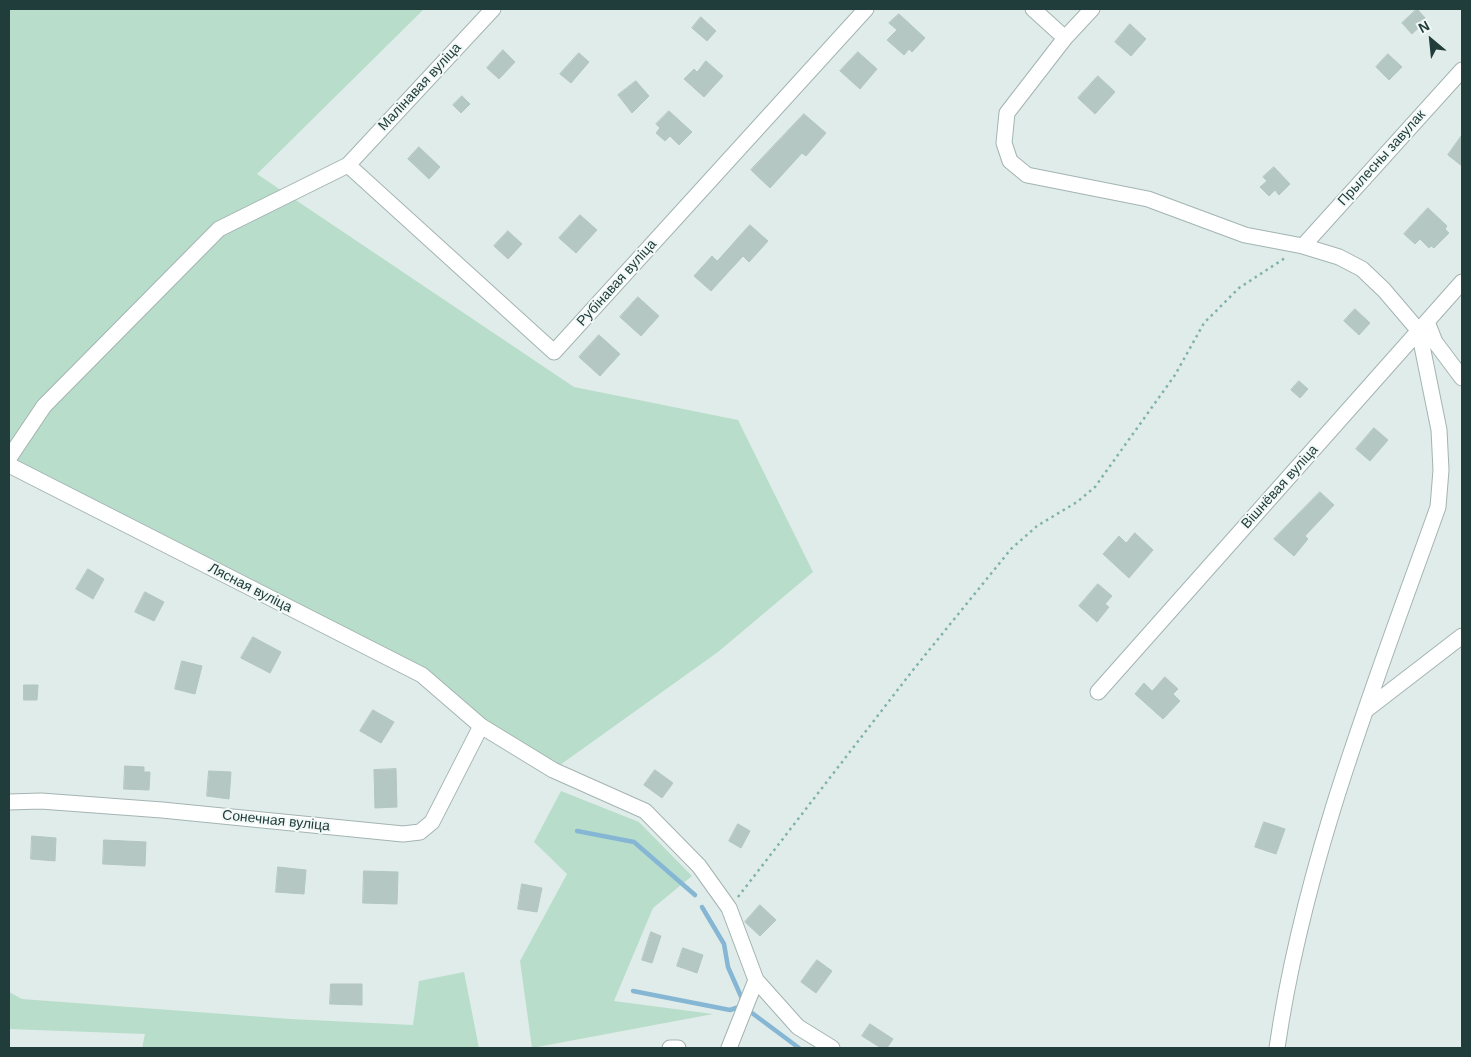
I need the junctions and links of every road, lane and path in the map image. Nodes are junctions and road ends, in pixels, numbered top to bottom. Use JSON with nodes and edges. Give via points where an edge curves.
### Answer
{"nodes":[{"id":1,"x":492,"y":9,"type":"edge"},
{"id":2,"x":866,"y":9,"type":"edge"},
{"id":3,"x":1033,"y":9,"type":"edge"},
{"id":4,"x":1092,"y":9,"type":"edge"},
{"id":5,"x":1065,"y":38,"type":"junction"},
{"id":6,"x":1462,"y":70,"type":"edge"},
{"id":7,"x":348,"y":165,"type":"junction"},
{"id":8,"x":1303,"y":246,"type":"junction"},
{"id":9,"x":1462,"y":282,"type":"edge"},
{"id":10,"x":1423,"y":327,"type":"junction"},
{"id":11,"x":1462,"y":378,"type":"edge"},
{"id":12,"x":9,"y":458,"type":"edge"},
{"id":13,"x":9,"y":464,"type":"edge"},
{"id":14,"x":1462,"y":636,"type":"edge"},
{"id":15,"x":1098,"y":692,"type":"dead end"},
{"id":16,"x":1366,"y":710,"type":"junction"},
{"id":17,"x":482,"y":726,"type":"junction"},
{"id":18,"x":9,"y":802,"type":"edge"},
{"id":19,"x":729,"y":908,"type":"junction"},
{"id":20,"x":756,"y":980,"type":"junction"},
{"id":21,"x":670,"y":1048,"type":"edge"},
{"id":22,"x":678,"y":1048,"type":"edge"},
{"id":23,"x":729,"y":1048,"type":"edge"},
{"id":24,"x":832,"y":1048,"type":"edge"},
{"id":25,"x":1277,"y":1048,"type":"edge"}],
"edges":[{"from":1,"to":7,"type":"street","name":"Малінавая вуліца"},
{"from":2,"to":7,"type":"street","name":"Рубінавая вуліца","via":[[554,352]]},
{"from":3,"to":5,"type":"street"},
{"from":4,"to":5,"type":"street"},
{"from":5,"to":8,"type":"street","via":[[1007,113],[1004,143],[1010,161],[1027,175],[1148,199],[1245,234]]},
{"from":6,"to":8,"type":"street","name":"Прылесны завулак"},
{"from":7,"to":12,"type":"street","via":[[219,229],[44,406]]},
{"from":8,"to":10,"type":"street","via":[[1339,257],[1362,269]]},
{"from":8,"to":19,"type":"path","via":[[1238,288],[1204,323],[1174,375],[1094,487],[1077,502],[1036,526],[1011,548]]},
{"from":9,"to":10,"type":"street","name":"Вішнёвая вуліца"},
{"from":10,"to":11,"type":"street"},
{"from":10,"to":15,"type":"street","name":"Вішнёвая вуліца"},
{"from":10,"to":16,"type":"street","via":[[1439,430],[1441,470],[1438,507]]},
{"from":13,"to":17,"type":"street","name":"Лясная вуліца","via":[[422,675]]},
{"from":14,"to":16,"type":"street"},
{"from":16,"to":25,"type":"street","via":[[1324,836],[1286,988]]},
{"from":17,"to":18,"type":"street","name":"Сонечная вуліца","via":[[432,822],[420,832],[403,834],[41,801]]},
{"from":17,"to":19,"type":"street","name":"Лясная вуліца","via":[[552,770],[645,811],[698,866]]},
{"from":19,"to":20,"type":"street","name":"Лясная вуліца"},
{"from":20,"to":23,"type":"street"},
{"from":20,"to":24,"type":"street","via":[[798,1027]]},
{"from":21,"to":22,"type":"street"}]}
